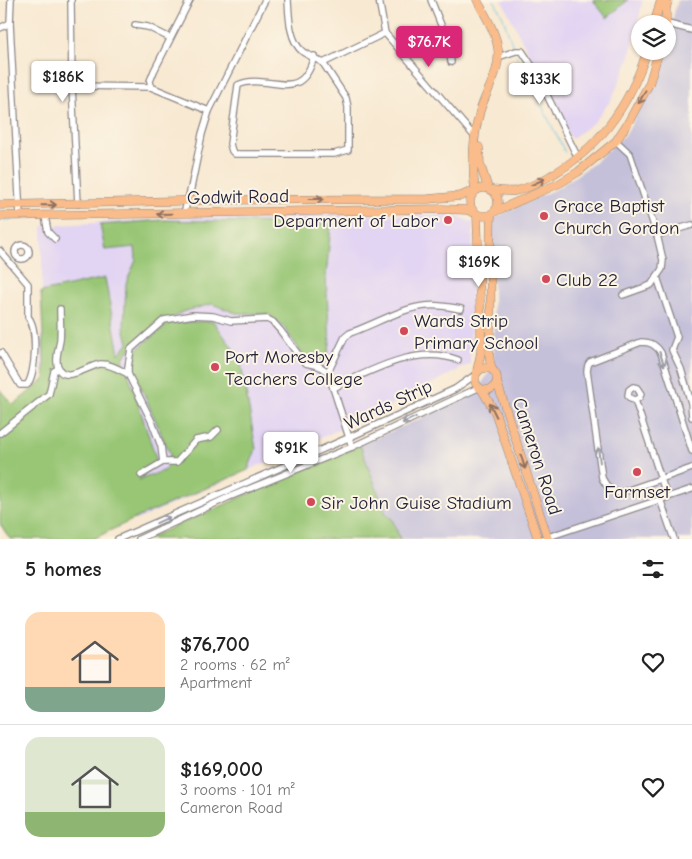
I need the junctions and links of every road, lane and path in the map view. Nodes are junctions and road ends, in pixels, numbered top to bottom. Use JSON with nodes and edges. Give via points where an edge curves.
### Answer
{"nodes":[{"id":1,"x":11,"y":0,"type":"edge"},
{"id":2,"x":71,"y":0,"type":"edge"},
{"id":3,"x":190,"y":0,"type":"edge"},
{"id":4,"x":265,"y":0,"type":"edge"},
{"id":5,"x":288,"y":0,"type":"edge"},
{"id":6,"x":379,"y":0,"type":"edge"},
{"id":7,"x":431,"y":0,"type":"edge"},
{"id":8,"x":477,"y":0,"type":"edge"},
{"id":9,"x":661,"y":0,"type":"edge"},
{"id":10,"x":668,"y":0,"type":"edge"},
{"id":11,"x":656,"y":15,"type":"edge"},
{"id":12,"x":666,"y":15,"type":"edge"},
{"id":13,"x":10,"y":23,"type":"junction"},
{"id":14,"x":136,"y":25,"type":"dead end"},
{"id":15,"x":676,"y":26,"type":"edge"},
{"id":16,"x":0,"y":28,"type":"edge"},
{"id":17,"x":692,"y":30,"type":"edge"},
{"id":18,"x":385,"y":33,"type":"junction"},
{"id":19,"x":170,"y":38,"type":"junction"},
{"id":20,"x":314,"y":56,"type":"junction"},
{"id":21,"x":498,"y":57,"type":"junction"},
{"id":22,"x":644,"y":60,"type":"edge"},
{"id":23,"x":656,"y":60,"type":"edge"},
{"id":24,"x":451,"y":62,"type":"dead end"},
{"id":25,"x":323,"y":63,"type":"junction"},
{"id":26,"x":72,"y":86,"type":"junction"},
{"id":27,"x":151,"y":87,"type":"junction"},
{"id":28,"x":209,"y":111,"type":"junction"},
{"id":29,"x":475,"y":136,"type":"junction"},
{"id":30,"x":616,"y":141,"type":"junction"},
{"id":31,"x":578,"y":158,"type":"junction"},
{"id":32,"x":490,"y":189,"type":"junction"},
{"id":33,"x":474,"y":192,"type":"junction"},
{"id":34,"x":187,"y":202,"type":"junction"},
{"id":35,"x":78,"y":204,"type":"junction"},
{"id":36,"x":0,"y":205,"type":"edge"},
{"id":37,"x":20,"y":205,"type":"junction"},
{"id":38,"x":184,"y":213,"type":"junction"},
{"id":39,"x":493,"y":213,"type":"junction"},
{"id":40,"x":476,"y":214,"type":"junction"},
{"id":41,"x":0,"y":216,"type":"edge"},
{"id":42,"x":20,"y":216,"type":"junction"},
{"id":43,"x":45,"y":216,"type":"junction"},
{"id":44,"x":692,"y":225,"type":"edge"},
{"id":45,"x":657,"y":235,"type":"junction"},
{"id":46,"x":55,"y":239,"type":"dead end"},
{"id":47,"x":0,"y":251,"type":"edge"},
{"id":48,"x":15,"y":256,"type":"junction"},
{"id":49,"x":10,"y":262,"type":"junction"},
{"id":50,"x":657,"y":277,"type":"junction"},
{"id":51,"x":623,"y":295,"type":"dead end"},
{"id":52,"x":60,"y":309,"type":"dead end"},
{"id":53,"x":461,"y":309,"type":"dead end"},
{"id":54,"x":1,"y":353,"type":"dead end"},
{"id":55,"x":458,"y":360,"type":"dead end"},
{"id":56,"x":59,"y":368,"type":"junction"},
{"id":57,"x":492,"y":369,"type":"junction"},
{"id":58,"x":328,"y":372,"type":"junction"},
{"id":59,"x":476,"y":373,"type":"junction"},
{"id":60,"x":128,"y":374,"type":"junction"},
{"id":61,"x":496,"y":382,"type":"junction"},
{"id":62,"x":333,"y":388,"type":"junction"},
{"id":63,"x":480,"y":389,"type":"junction"},
{"id":64,"x":635,"y":400,"type":"dead end"},
{"id":65,"x":692,"y":417,"type":"edge"},
{"id":66,"x":218,"y":430,"type":"dead end"},
{"id":67,"x":0,"y":433,"type":"edge"},
{"id":68,"x":348,"y":438,"type":"junction"},
{"id":69,"x":307,"y":439,"type":"dead end"},
{"id":70,"x":352,"y":447,"type":"junction"},
{"id":71,"x":692,"y":451,"type":"edge"},
{"id":72,"x":314,"y":454,"type":"junction"},
{"id":73,"x":163,"y":462,"type":"junction"},
{"id":74,"x":692,"y":468,"type":"edge"},
{"id":75,"x":140,"y":475,"type":"dead end"},
{"id":76,"x":662,"y":479,"type":"junction"},
{"id":77,"x":692,"y":489,"type":"edge"},
{"id":78,"x":667,"y":497,"type":"junction"},
{"id":79,"x":660,"y":499,"type":"junction"},
{"id":80,"x":544,"y":538,"type":"edge"},
{"id":81,"x":118,"y":539,"type":"edge"},
{"id":82,"x":139,"y":539,"type":"edge"},
{"id":83,"x":674,"y":539,"type":"edge"}],
"edges":[{"from":1,"to":13,"type":"street"},
{"from":2,"to":26,"type":"street"},
{"from":3,"to":19,"type":"street"},
{"from":4,"to":28,"type":"street"},
{"from":5,"to":20,"type":"street","via":[[295,43],[303,52]]},
{"from":6,"to":18,"type":"street"},
{"from":7,"to":24,"type":"street","via":[[447,38]]},
{"from":8,"to":21,"type":"main road","via":[[495,39]]},
{"from":9,"to":11,"type":"main road"},
{"from":10,"to":12,"type":"main road"},
{"from":13,"to":16,"type":"street"},
{"from":13,"to":37,"type":"street"},
{"from":14,"to":19,"type":"street"},
{"from":15,"to":17,"type":"street"},
{"from":18,"to":25,"type":"street"},
{"from":18,"to":29,"type":"street"},
{"from":19,"to":27,"type":"street","via":[[152,77]]},
{"from":20,"to":25,"type":"street"},
{"from":20,"to":25,"type":"street","via":[[311,69],[297,84],[245,82],[238,85],[230,144],[232,152],[334,154],[348,150],[346,98]]},
{"from":21,"to":29,"type":"main road"},
{"from":21,"to":31,"type":"street","via":[[522,51]]},
{"from":22,"to":31,"type":"main road","via":[[636,82],[608,129]]},
{"from":23,"to":30,"type":"main road","one_way":true,"via":[[649,84]]},
{"from":26,"to":27,"type":"street"},
{"from":26,"to":35,"type":"street"},
{"from":27,"to":28,"type":"street"},
{"from":28,"to":34,"type":"street"},
{"from":29,"to":32,"type":"main road","via":[[479,143],[480,164]]},
{"from":29,"to":33,"type":"main road"},
{"from":30,"to":39,"type":"main road","via":[[560,183]]},
{"from":30,"to":45,"type":"street","via":[[630,154]]},
{"from":32,"to":31,"type":"main road","one_way":true,"via":[[516,191],[559,171]]},
{"from":32,"to":33,"type":"main road","via":[[480,188]]},
{"from":32,"to":39,"type":"main road","via":[[498,200]]},
{"from":34,"to":33,"type":"main road","name":"Godwit Road","one_way":true,"via":[[428,199]]},
{"from":33,"to":40,"type":"main road","via":[[470,206]]},
{"from":34,"to":35,"type":"main road","name":"Godwit Road"},
{"from":34,"to":38,"type":"street"},
{"from":37,"to":35,"type":"main road","name":"Godwit Road","one_way":true},
{"from":36,"to":37,"type":"main road","name":"Godwit Road"},
{"from":37,"to":42,"type":"street"},
{"from":38,"to":40,"type":"main road","name":"Godwit Road","via":[[443,209],[467,210]]},
{"from":38,"to":43,"type":"main road","name":"Godwit Road","one_way":true},
{"from":39,"to":40,"type":"main road","via":[[485,216]]},
{"from":39,"to":57,"type":"main road","via":[[488,352]]},
{"from":40,"to":59,"type":"main road","via":[[482,326]]},
{"from":41,"to":42,"type":"main road","name":"Godwit Road"},
{"from":42,"to":43,"type":"main road","name":"Godwit Road"},
{"from":43,"to":46,"type":"street","via":[[48,232]]},
{"from":44,"to":45,"type":"street"},
{"from":45,"to":50,"type":"street","via":[[663,260]]},
{"from":47,"to":49,"type":"street"},
{"from":48,"to":48,"type":"street","via":[[14,252],[20,245],[29,251],[26,262]]},
{"from":48,"to":49,"type":"street"},
{"from":49,"to":54,"type":"street","via":[[28,284],[34,363],[27,385],[20,385]]},
{"from":50,"to":51,"type":"street","via":[[650,285]]},
{"from":50,"to":65,"type":"street","via":[[677,337],[672,350],[692,403]]},
{"from":52,"to":56,"type":"street"},
{"from":53,"to":58,"type":"street","via":[[442,306],[412,308],[350,333]]},
{"from":55,"to":62,"type":"street","via":[[444,355],[423,354],[397,361]]},
{"from":56,"to":60,"type":"street","via":[[64,373],[74,374],[103,364]]},
{"from":56,"to":67,"type":"street","via":[[54,371],[49,394]]},
{"from":57,"to":59,"type":"main road","via":[[484,367]]},
{"from":57,"to":61,"type":"main road","via":[[497,376]]},
{"from":58,"to":60,"type":"street","via":[[320,366],[306,363],[273,322],[231,321],[193,315],[164,320],[130,349]]},
{"from":58,"to":62,"type":"street"},
{"from":59,"to":63,"type":"main road","via":[[475,383]]},
{"from":59,"to":68,"type":"street","name":"Wards Strip","via":[[455,389]]},
{"from":60,"to":73,"type":"street","via":[[152,422]]},
{"from":61,"to":63,"type":"main road","via":[[492,388]]},
{"from":61,"to":80,"type":"main road","name":"Cameron Road","one_way":true},
{"from":62,"to":68,"type":"street"},
{"from":63,"to":70,"type":"street","name":"Wards Strip","one_way":true},
{"from":80,"to":63,"type":"main road","name":"Cameron Road","one_way":true,"via":[[495,412]]},
{"from":64,"to":76,"type":"street"},
{"from":66,"to":73,"type":"street","via":[[211,437],[196,440],[177,462]]},
{"from":68,"to":70,"type":"street"},
{"from":68,"to":72,"type":"street","name":"Wards Strip"},
{"from":69,"to":72,"type":"street"},
{"from":70,"to":82,"type":"street","name":"Wards Strip","via":[[229,497]]},
{"from":76,"to":71,"type":"street","one_way":true,"via":[[620,493],[607,487],[602,478],[587,371],[590,362],[641,342],[656,346]]},
{"from":81,"to":72,"type":"street","name":"Wards Strip","one_way":true},
{"from":73,"to":75,"type":"street"},
{"from":74,"to":76,"type":"street"},
{"from":76,"to":78,"type":"street"},
{"from":77,"to":78,"type":"street"},
{"from":78,"to":79,"type":"street"},
{"from":79,"to":80,"type":"street"},
{"from":79,"to":83,"type":"street"}]}
